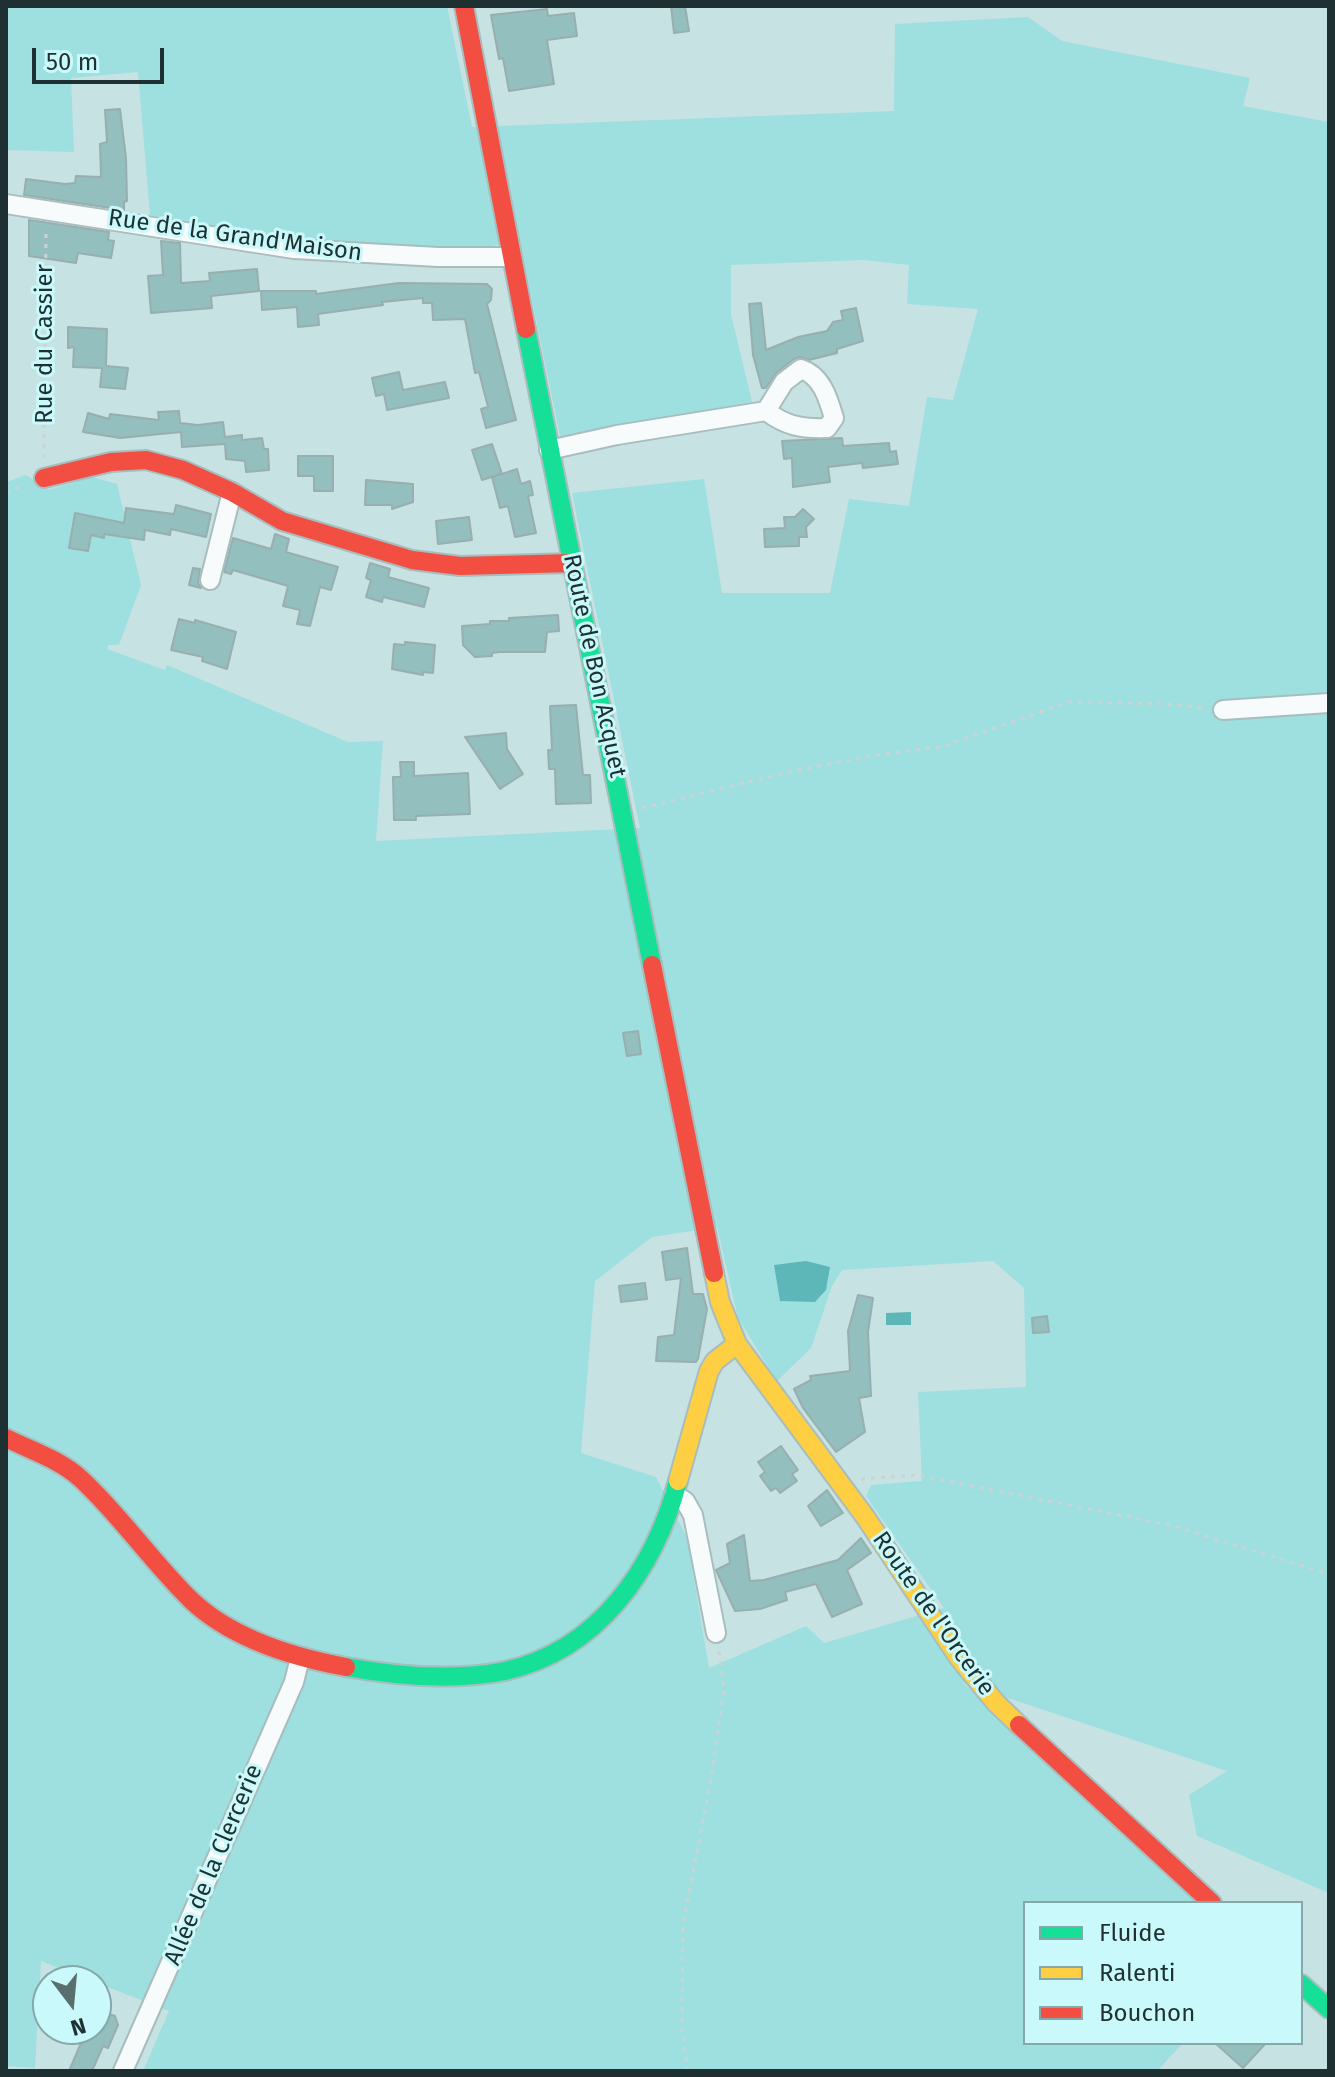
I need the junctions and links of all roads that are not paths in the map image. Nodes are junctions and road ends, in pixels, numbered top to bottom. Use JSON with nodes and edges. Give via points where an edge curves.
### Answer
{"nodes":[{"id":1,"x":464,"y":6,"type":"edge"},
{"id":2,"x":6,"y":204,"type":"edge"},
{"id":3,"x":512,"y":257,"type":"junction"},
{"id":4,"x":766,"y":411,"type":"dead end"},
{"id":5,"x":549,"y":450,"type":"junction"},
{"id":6,"x":44,"y":478,"type":"road end"},
{"id":7,"x":232,"y":492,"type":"junction"},
{"id":8,"x":573,"y":563,"type":"junction"},
{"id":9,"x":210,"y":580,"type":"dead end"},
{"id":10,"x":1329,"y":703,"type":"edge"},
{"id":11,"x":1223,"y":710,"type":"road end"},
{"id":12,"x":728,"y":1325,"type":"joint"},
{"id":13,"x":737,"y":1344,"type":"junction"},
{"id":14,"x":6,"y":1438,"type":"edge"},
{"id":15,"x":674,"y":1494,"type":"junction"},
{"id":16,"x":716,"y":1633,"type":"road end"},
{"id":17,"x":300,"y":1658,"type":"junction"},
{"id":18,"x":1210,"y":1901,"type":"edge"},
{"id":19,"x":1303,"y":1986,"type":"edge"},
{"id":20,"x":1329,"y":2009,"type":"edge"},
{"id":21,"x":123,"y":2071,"type":"edge"}],
"edges":[{"from":1,"to":3,"type":"street","name":"Route de Bon Acquet"},
{"from":2,"to":3,"type":"street","name":"Rue de la Grand'Maison","via":[[294,249]]},
{"from":3,"to":5,"type":"street","name":"Route de Bon Acquet"},
{"from":4,"to":5,"type":"street"},
{"from":5,"to":8,"type":"street","name":"Route de Bon Acquet"},
{"from":6,"to":7,"type":"street","via":[[111,462],[146,460]]},
{"from":7,"to":8,"type":"street","via":[[282,521],[412,560],[460,566]]},
{"from":7,"to":9,"type":"street"},
{"from":8,"to":12,"type":"street","name":"Route de Bon Acquet"},
{"from":10,"to":11,"type":"street"},
{"from":12,"to":13,"type":"street","name":"Route de l'Orcerie"},
{"from":13,"to":15,"type":"street","via":[[710,1367]]},
{"from":13,"to":18,"type":"street","name":"Route de l'Orcerie","via":[[996,1703]]},
{"from":14,"to":17,"type":"street","via":[[79,1477],[211,1618]]},
{"from":15,"to":16,"type":"street","via":[[693,1515]]},
{"from":15,"to":17,"type":"street","via":[[660,1537],[639,1574],[611,1609],[552,1652],[513,1668],[454,1676],[390,1674]]},
{"from":17,"to":21,"type":"street","name":"Allée de la Clercerie"},
{"from":19,"to":20,"type":"street"}]}
